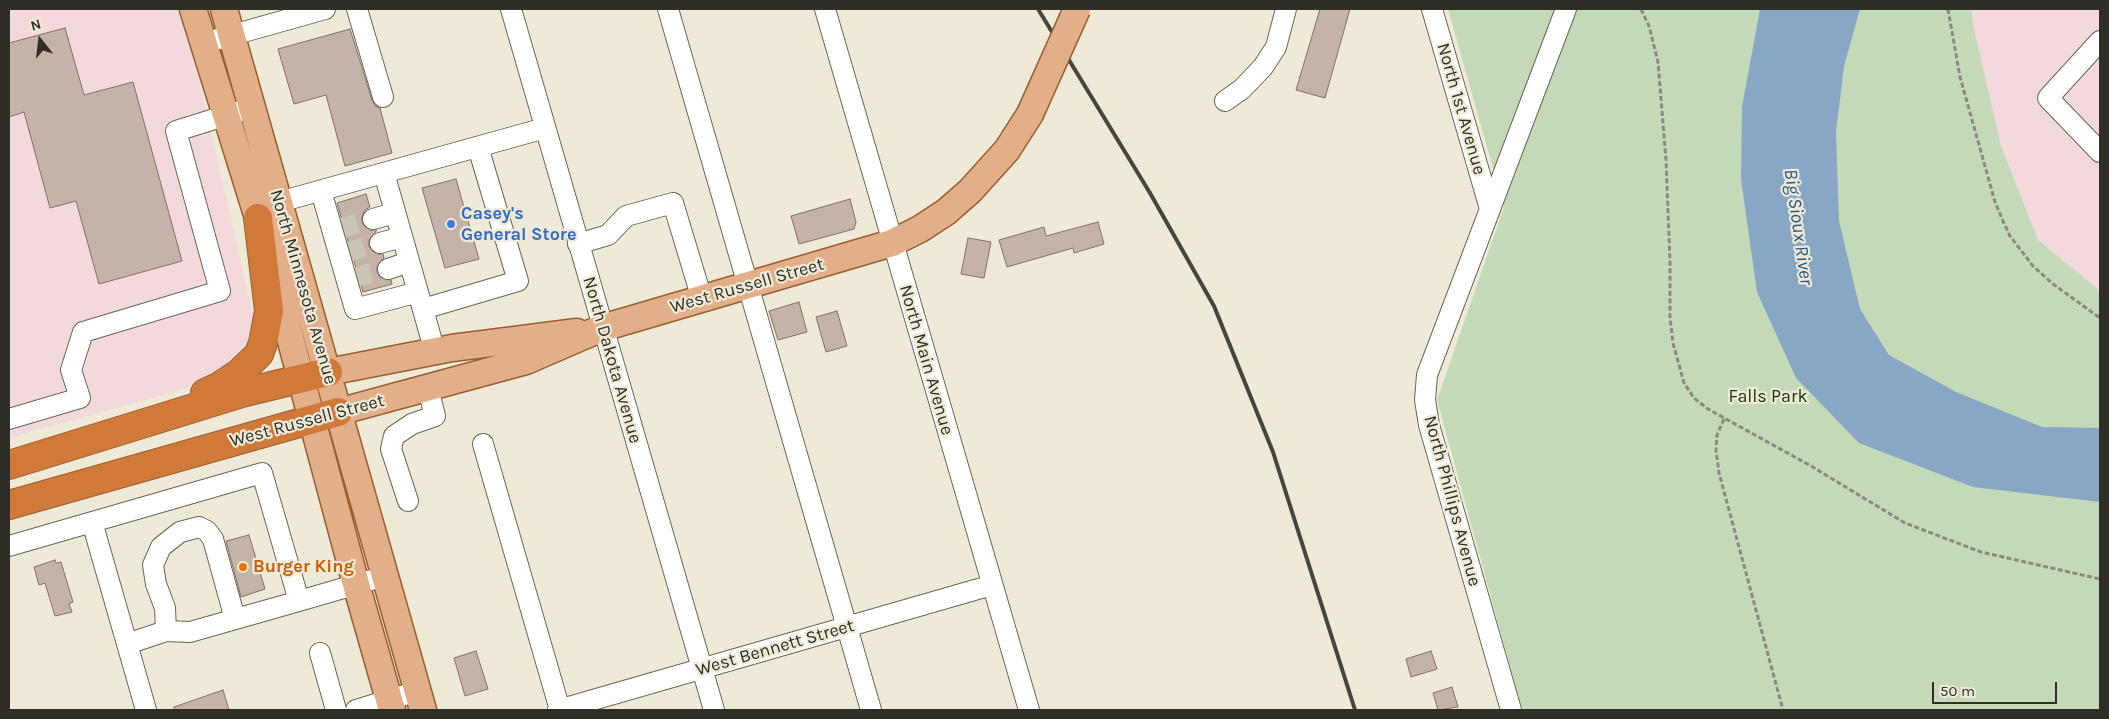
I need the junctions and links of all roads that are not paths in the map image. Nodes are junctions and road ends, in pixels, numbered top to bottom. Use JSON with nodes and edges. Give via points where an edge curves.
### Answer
{"nodes":[{"id":1,"x":193,"y":9,"type":"edge"},
{"id":2,"x":224,"y":9,"type":"edge"},
{"id":3,"x":325,"y":9,"type":"edge"},
{"id":4,"x":357,"y":9,"type":"edge"},
{"id":5,"x":511,"y":9,"type":"edge"},
{"id":6,"x":668,"y":9,"type":"edge"},
{"id":7,"x":825,"y":9,"type":"edge"},
{"id":8,"x":1076,"y":9,"type":"edge"},
{"id":9,"x":1286,"y":9,"type":"edge"},
{"id":10,"x":1432,"y":9,"type":"edge"},
{"id":11,"x":1566,"y":9,"type":"edge"},
{"id":12,"x":269,"y":16,"type":"edge"},
{"id":13,"x":232,"y":35,"type":"junction"},
{"id":14,"x":2100,"y":41,"type":"edge"},
{"id":15,"x":204,"y":43,"type":"junction"},
{"id":16,"x":383,"y":98,"type":"dead end"},
{"id":17,"x":1225,"y":101,"type":"dead end"},
{"id":18,"x":252,"y":107,"type":"junction"},
{"id":19,"x":226,"y":115,"type":"junction"},
{"id":20,"x":545,"y":128,"type":"junction"},
{"id":21,"x":478,"y":147,"type":"junction"},
{"id":22,"x":2100,"y":152,"type":"edge"},
{"id":23,"x":384,"y":173,"type":"junction"},
{"id":24,"x":322,"y":191,"type":"junction"},
{"id":25,"x":1490,"y":208,"type":"junction"},
{"id":26,"x":264,"y":209,"type":"junction"},
{"id":27,"x":395,"y":213,"type":"junction"},
{"id":28,"x":374,"y":219,"type":"tunnel mouth"},
{"id":29,"x":402,"y":237,"type":"junction"},
{"id":30,"x":380,"y":243,"type":"tunnel mouth"},
{"id":31,"x":892,"y":243,"type":"junction"},
{"id":32,"x":578,"y":244,"type":"junction"},
{"id":33,"x":409,"y":262,"type":"junction"},
{"id":34,"x":388,"y":269,"type":"tunnel mouth"},
{"id":35,"x":749,"y":286,"type":"junction"},
{"id":36,"x":702,"y":299,"type":"junction"},
{"id":37,"x":420,"y":300,"type":"junction"},
{"id":38,"x":602,"y":328,"type":"junction"},
{"id":39,"x":435,"y":352,"type":"junction"},
{"id":40,"x":328,"y":372,"type":"junction"},
{"id":41,"x":301,"y":378,"type":"junction"},
{"id":42,"x":428,"y":388,"type":"junction"},
{"id":43,"x":338,"y":412,"type":"junction"},
{"id":44,"x":9,"y":419,"type":"edge"},
{"id":45,"x":311,"y":419,"type":"junction"},
{"id":46,"x":110,"y":434,"type":"junction"},
{"id":47,"x":483,"y":444,"type":"dead end"},
{"id":48,"x":9,"y":465,"type":"edge"},
{"id":49,"x":408,"y":501,"type":"dead end"},
{"id":50,"x":9,"y":505,"type":"edge"},
{"id":51,"x":92,"y":522,"type":"junction"},
{"id":52,"x":9,"y":546,"type":"edge"},
{"id":53,"x":385,"y":576,"type":"junction"},
{"id":54,"x":356,"y":584,"type":"junction"},
{"id":55,"x":992,"y":585,"type":"junction"},
{"id":56,"x":299,"y":601,"type":"junction"},
{"id":57,"x":235,"y":619,"type":"junction"},
{"id":58,"x":846,"y":627,"type":"junction"},
{"id":59,"x":166,"y":632,"type":"junction"},
{"id":60,"x":127,"y":644,"type":"junction"},
{"id":61,"x":320,"y":654,"type":"dead end"},
{"id":62,"x":702,"y":669,"type":"junction"},
{"id":63,"x":420,"y":701,"type":"edge"},
{"id":64,"x":391,"y":705,"type":"edge"},
{"id":65,"x":146,"y":710,"type":"edge"},
{"id":66,"x":336,"y":710,"type":"edge"},
{"id":67,"x":356,"y":710,"type":"edge"},
{"id":68,"x":559,"y":710,"type":"edge"},
{"id":69,"x":714,"y":710,"type":"edge"},
{"id":70,"x":871,"y":710,"type":"edge"},
{"id":71,"x":1029,"y":710,"type":"edge"},
{"id":72,"x":1511,"y":710,"type":"edge"}],
"edges":[{"from":1,"to":15,"type":"main road","name":"North Minnesota Avenue"},
{"from":2,"to":13,"type":"main road","name":"North Minnesota Avenue"},
{"from":3,"to":12,"type":"street"},
{"from":4,"to":16,"type":"street"},
{"from":5,"to":20,"type":"street","name":"North Dakota Avenue"},
{"from":6,"to":35,"type":"street"},
{"from":7,"to":31,"type":"street","name":"North Main Avenue"},
{"from":8,"to":31,"type":"main road","name":"West Russell Street","bridge":true,"via":[[1030,114],[1007,150],[946,212]]},
{"from":9,"to":17,"type":"street","via":[[1276,47],[1263,67]]},
{"from":10,"to":25,"type":"street","name":"North 1st Avenue"},
{"from":11,"to":25,"type":"street","name":"North Phillips Avenue"},
{"from":12,"to":13,"type":"street"},
{"from":13,"to":15,"type":"street"},
{"from":13,"to":18,"type":"main road","name":"North Minnesota Avenue"},
{"from":14,"to":22,"type":"street","via":[[2048,98]]},
{"from":15,"to":19,"type":"main road","name":"North Minnesota Avenue"},
{"from":18,"to":19,"type":"street"},
{"from":18,"to":26,"type":"main road","name":"North Minnesota Avenue"},
{"from":19,"to":26,"type":"main road","name":"North Minnesota Avenue"},
{"from":19,"to":44,"type":"street","via":[[176,130],[220,291],[83,332],[71,370],[80,398]]},
{"from":20,"to":21,"type":"street"},
{"from":20,"to":32,"type":"street","name":"North Dakota Avenue"},
{"from":21,"to":23,"type":"street"},
{"from":21,"to":37,"type":"street","via":[[518,281]]},
{"from":23,"to":24,"type":"street"},
{"from":23,"to":27,"type":"street"},
{"from":24,"to":26,"type":"street"},
{"from":24,"to":37,"type":"street","via":[[350,279],[355,309]]},
{"from":25,"to":72,"type":"street","name":"North Phillips Avenue","via":[[1428,375],[1425,400],[1429,425]]},
{"from":26,"to":40,"type":"main road","name":"North Minnesota Avenue"},
{"from":26,"to":41,"type":"main road","name":"North Minnesota Avenue"},
{"from":26,"to":46,"type":"highway","via":[[269,311],[260,354],[220,386]]},
{"from":27,"to":28,"type":"street"},
{"from":27,"to":29,"type":"street"},
{"from":29,"to":30,"type":"street"},
{"from":29,"to":33,"type":"street"},
{"from":31,"to":35,"type":"main road","name":"West Russell Street"},
{"from":31,"to":55,"type":"street","name":"North Main Avenue"},
{"from":32,"to":36,"type":"street","via":[[608,236],[626,216],[673,203]]},
{"from":32,"to":38,"type":"street","name":"North Dakota Avenue"},
{"from":33,"to":34,"type":"street"},
{"from":33,"to":37,"type":"street"},
{"from":35,"to":36,"type":"main road","name":"West Russell Street"},
{"from":35,"to":58,"type":"street"},
{"from":36,"to":38,"type":"main road","name":"West Russell Street"},
{"from":37,"to":39,"type":"street"},
{"from":38,"to":39,"type":"main road","name":"West Russell Street"},
{"from":38,"to":42,"type":"main road","name":"West Russell Street","via":[[526,361]]},
{"from":38,"to":62,"type":"street","name":"North Dakota Avenue"},
{"from":39,"to":40,"type":"main road","name":"West Russell Street"},
{"from":40,"to":41,"type":"highway","name":"West Russell Street"},
{"from":40,"to":43,"type":"main road","name":"North Minnesota Avenue"},
{"from":41,"to":45,"type":"main road","name":"North Minnesota Avenue"},
{"from":41,"to":46,"type":"highway","name":"West Russell Street"},
{"from":42,"to":43,"type":"main road","name":"West Russell Street"},
{"from":42,"to":49,"type":"street","via":[[436,416],[412,424],[394,436],[391,449]]},
{"from":43,"to":45,"type":"highway","name":"West Russell Street"},
{"from":43,"to":53,"type":"main road","name":"North Minnesota Avenue"},
{"from":45,"to":50,"type":"highway","name":"West Russell Street"},
{"from":45,"to":54,"type":"main road","name":"North Minnesota Avenue"},
{"from":46,"to":48,"type":"highway","name":"West Russell Street"},
{"from":47,"to":68,"type":"street"},
{"from":51,"to":52,"type":"street"},
{"from":51,"to":56,"type":"street","via":[[262,474]]},
{"from":51,"to":60,"type":"street"},
{"from":53,"to":54,"type":"street"},
{"from":53,"to":63,"type":"main road","name":"North Minnesota Avenue"},
{"from":54,"to":56,"type":"street"},
{"from":54,"to":64,"type":"main road","name":"North Minnesota Avenue"},
{"from":55,"to":58,"type":"street","name":"West Bennett Street"},
{"from":55,"to":71,"type":"street","name":"North Main Avenue"},
{"from":56,"to":57,"type":"street"},
{"from":57,"to":59,"type":"street","via":[[190,632]]},
{"from":57,"to":59,"type":"street","via":[[213,539],[199,527],[180,532],[172,538],[161,547],[152,565],[165,608]]},
{"from":58,"to":62,"type":"street","name":"West Bennett Street"},
{"from":58,"to":70,"type":"street"},
{"from":59,"to":60,"type":"street"},
{"from":60,"to":65,"type":"street"},
{"from":61,"to":66,"type":"street"},
{"from":62,"to":68,"type":"street","name":"West Bennett Street"},
{"from":62,"to":69,"type":"street","name":"North Dakota Avenue"},
{"from":63,"to":64,"type":"street"},
{"from":64,"to":67,"type":"street"}]}
